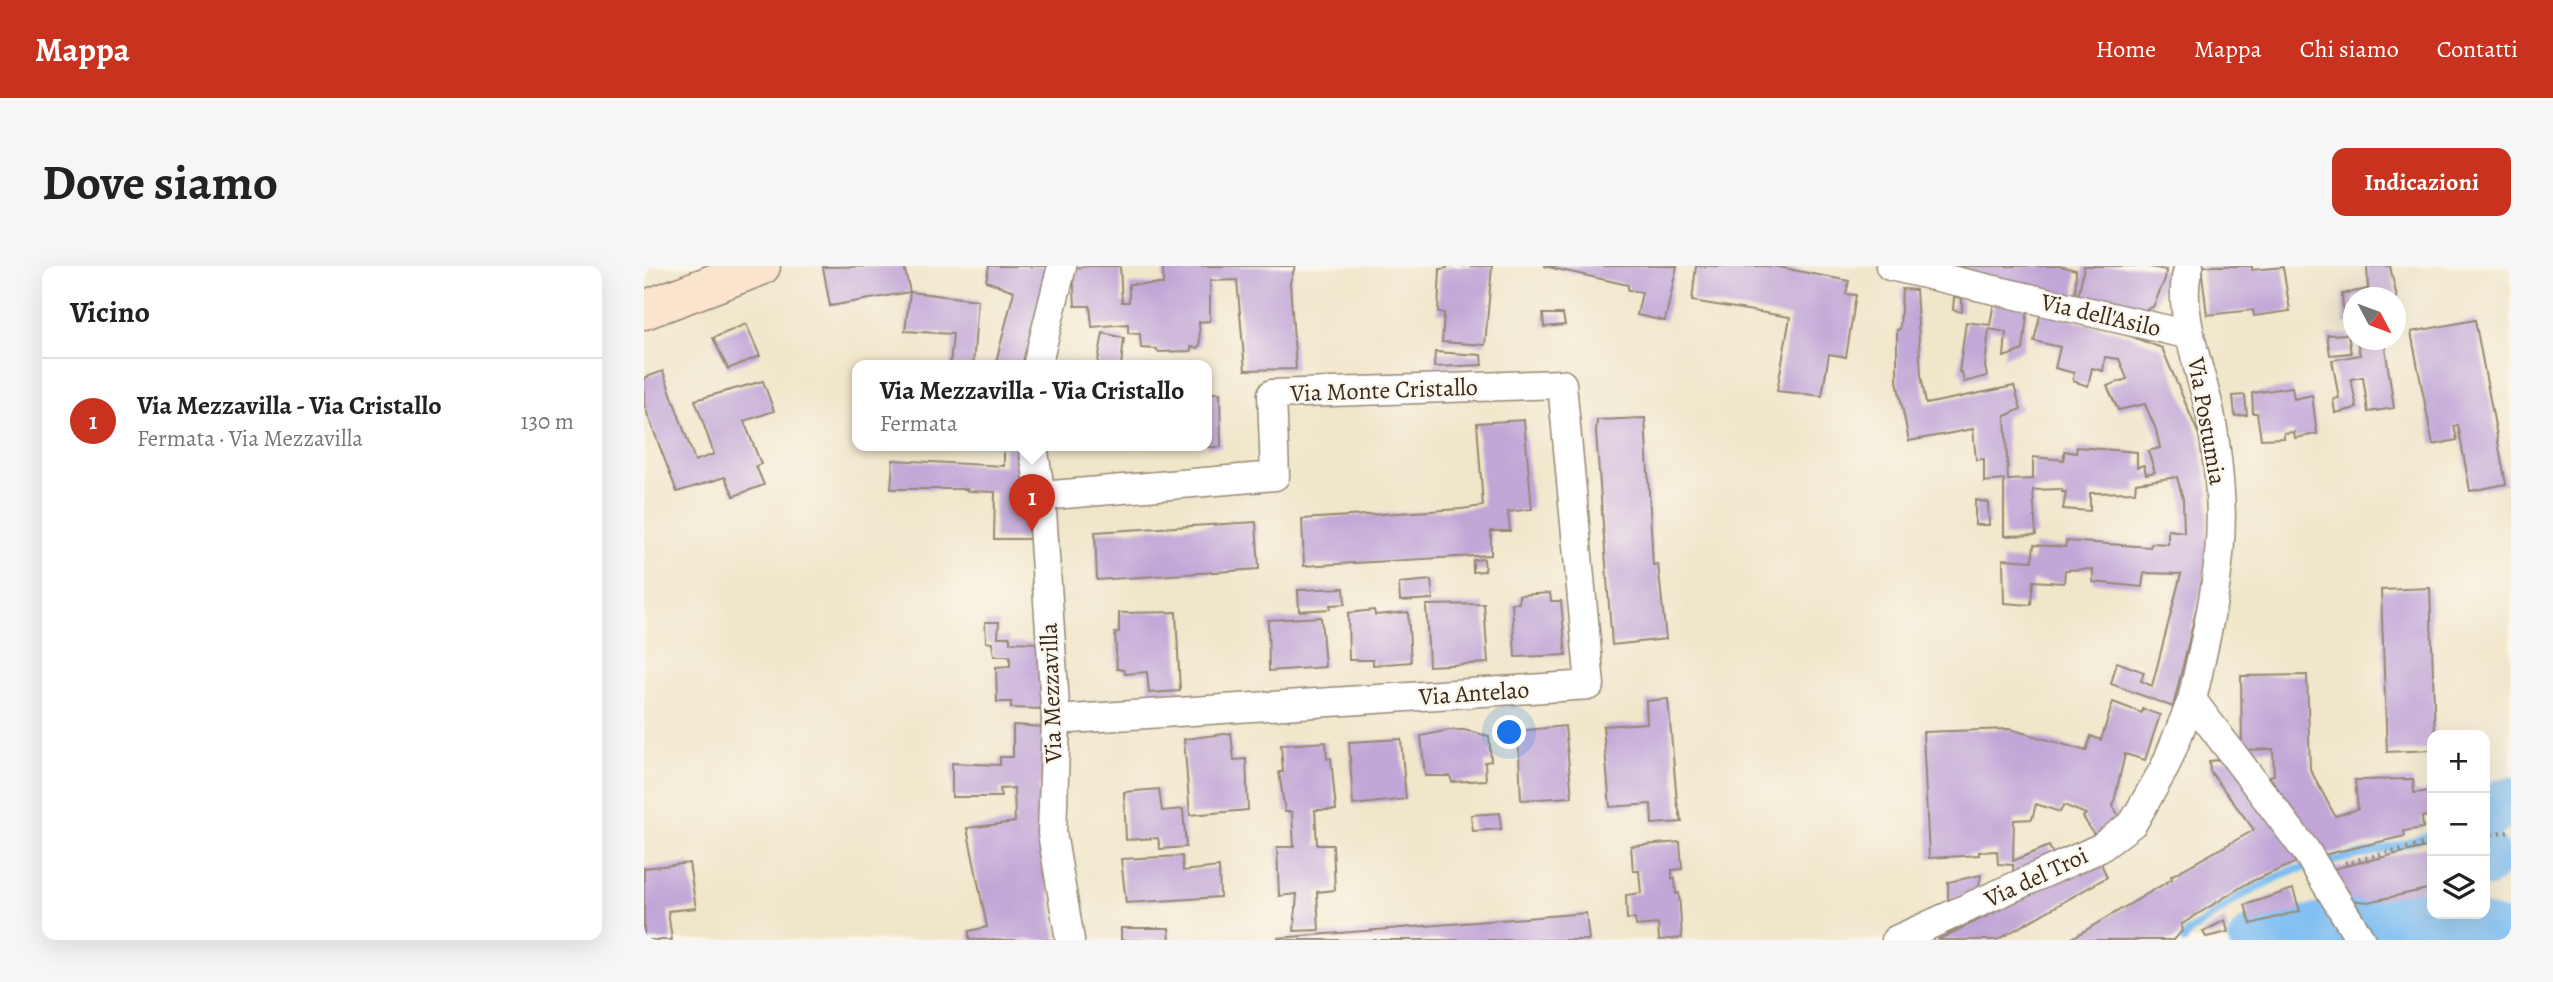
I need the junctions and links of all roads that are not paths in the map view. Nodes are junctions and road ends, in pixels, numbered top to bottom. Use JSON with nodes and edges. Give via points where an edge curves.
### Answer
{"nodes":[{"id":1,"x":761,"y":266,"type":"edge"},
{"id":2,"x":1062,"y":266,"type":"edge"},
{"id":3,"x":1890,"y":266,"type":"edge"},
{"id":4,"x":2189,"y":266,"type":"edge"},
{"id":5,"x":644,"y":310,"type":"edge"},
{"id":6,"x":2190,"y":335,"type":"junction"},
{"id":7,"x":1038,"y":360,"type":"edge"},
{"id":8,"x":1562,"y":384,"type":"joint"},
{"id":9,"x":1034,"y":451,"type":"edge"},
{"id":10,"x":1041,"y":496,"type":"junction"},
{"id":11,"x":2192,"y":700,"type":"junction"},
{"id":12,"x":1056,"y":720,"type":"junction"},
{"id":13,"x":2133,"y":823,"type":"joint"},
{"id":14,"x":1070,"y":940,"type":"edge"},
{"id":15,"x":1896,"y":940,"type":"edge"},
{"id":16,"x":2361,"y":940,"type":"edge"}],
"edges":[{"from":1,"to":5,"type":"main road"},
{"from":2,"to":7,"type":"street"},
{"from":3,"to":6,"type":"street","name":"Via dell'Asilo"},
{"from":4,"to":6,"type":"street","name":"Via Postumia"},
{"from":6,"to":11,"type":"street","name":"Via Postumia","via":[[2214,430],[2221,497],[2217,574]]},
{"from":8,"to":10,"type":"street","name":"Via Monte Cristallo","via":[[1272,394],[1275,476]]},
{"from":8,"to":12,"type":"street","name":"Via Antelao","via":[[1590,685]]},
{"from":9,"to":10,"type":"street","name":"Via Mezzavilla"},
{"from":10,"to":12,"type":"street","name":"Via Mezzavilla"},
{"from":11,"to":13,"type":"street","name":"Via Postumia","via":[[2165,767]]},
{"from":11,"to":16,"type":"street","via":[[2325,863]]},
{"from":12,"to":14,"type":"street","name":"Via Mezzavilla","via":[[1052,833]]},
{"from":13,"to":15,"type":"street","name":"Via del Troi","via":[[2100,848]]}]}
